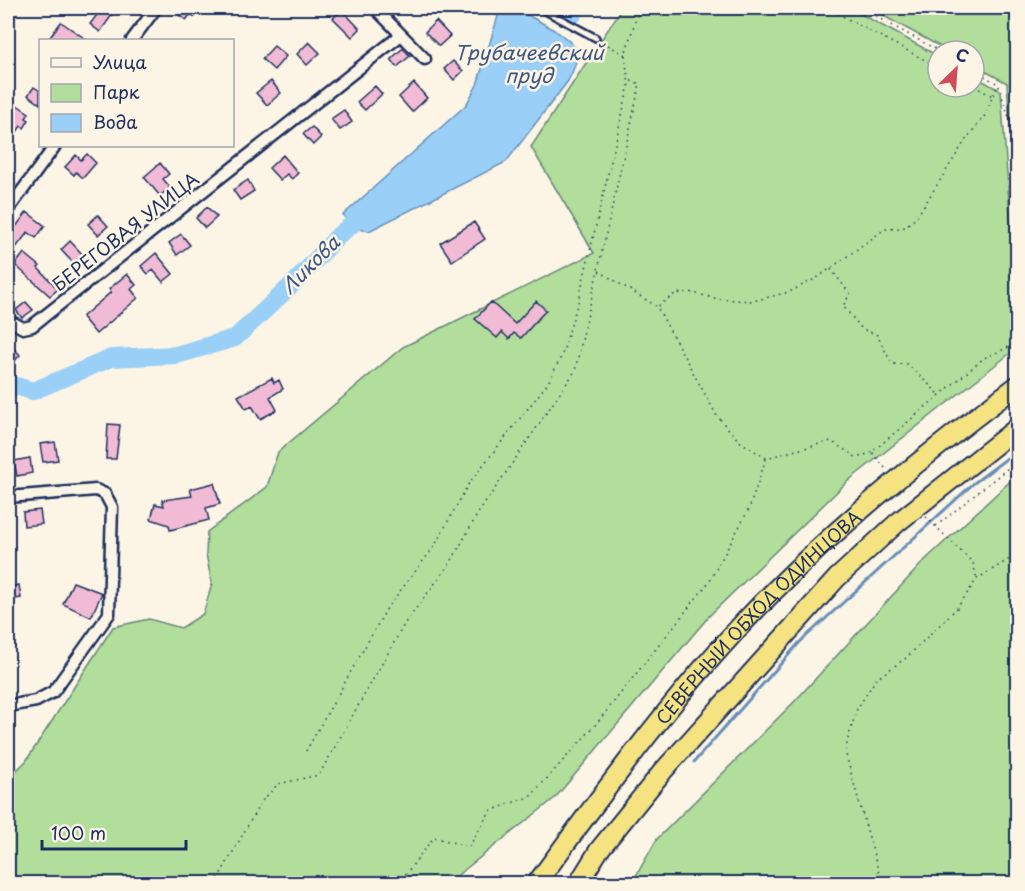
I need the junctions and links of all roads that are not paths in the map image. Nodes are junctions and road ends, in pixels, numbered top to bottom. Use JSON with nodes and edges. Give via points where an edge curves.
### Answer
{"nodes":[{"id":1,"x":156,"y":8,"type":"edge"},
{"id":2,"x":375,"y":8,"type":"edge"},
{"id":3,"x":540,"y":8,"type":"edge"},
{"id":4,"x":401,"y":35,"type":"junction"},
{"id":5,"x":596,"y":38,"type":"road end"},
{"id":6,"x":133,"y":39,"type":"edge"},
{"id":7,"x":425,"y":59,"type":"dead end"},
{"id":8,"x":54,"y":147,"type":"edge"},
{"id":9,"x":8,"y":210,"type":"edge"},
{"id":10,"x":8,"y":320,"type":"edge"},
{"id":11,"x":1017,"y":385,"type":"edge"},
{"id":12,"x":1017,"y":427,"type":"edge"},
{"id":13,"x":8,"y":497,"type":"edge"},
{"id":14,"x":8,"y":706,"type":"edge"},
{"id":15,"x":536,"y":884,"type":"edge"},
{"id":16,"x":578,"y":884,"type":"edge"}],
"edges":[{"from":1,"to":6,"type":"street"},
{"from":2,"to":4,"type":"street"},
{"from":3,"to":5,"type":"lane"},
{"from":4,"to":7,"type":"street"},
{"from":4,"to":10,"type":"street","name":"БЕРЕГОВАЯ УЛИЦА","via":[[32,326],[23,328]]},
{"from":8,"to":9,"type":"street"},
{"from":11,"to":15,"type":"highway","name":"СЕВЕРНЫЙ ОБХОД ОДИНЦОВА","via":[[922,457],[793,573],[716,652],[634,749]]},
{"from":12,"to":16,"type":"highway","name":"СЕВЕРНЫЙ ОБХОД ОДИНЦОВА","via":[[897,523],[837,578],[663,771],[599,850]]},
{"from":13,"to":14,"type":"street","via":[[96,490],[105,494],[112,507],[109,614],[53,692],[36,701]]}]}
